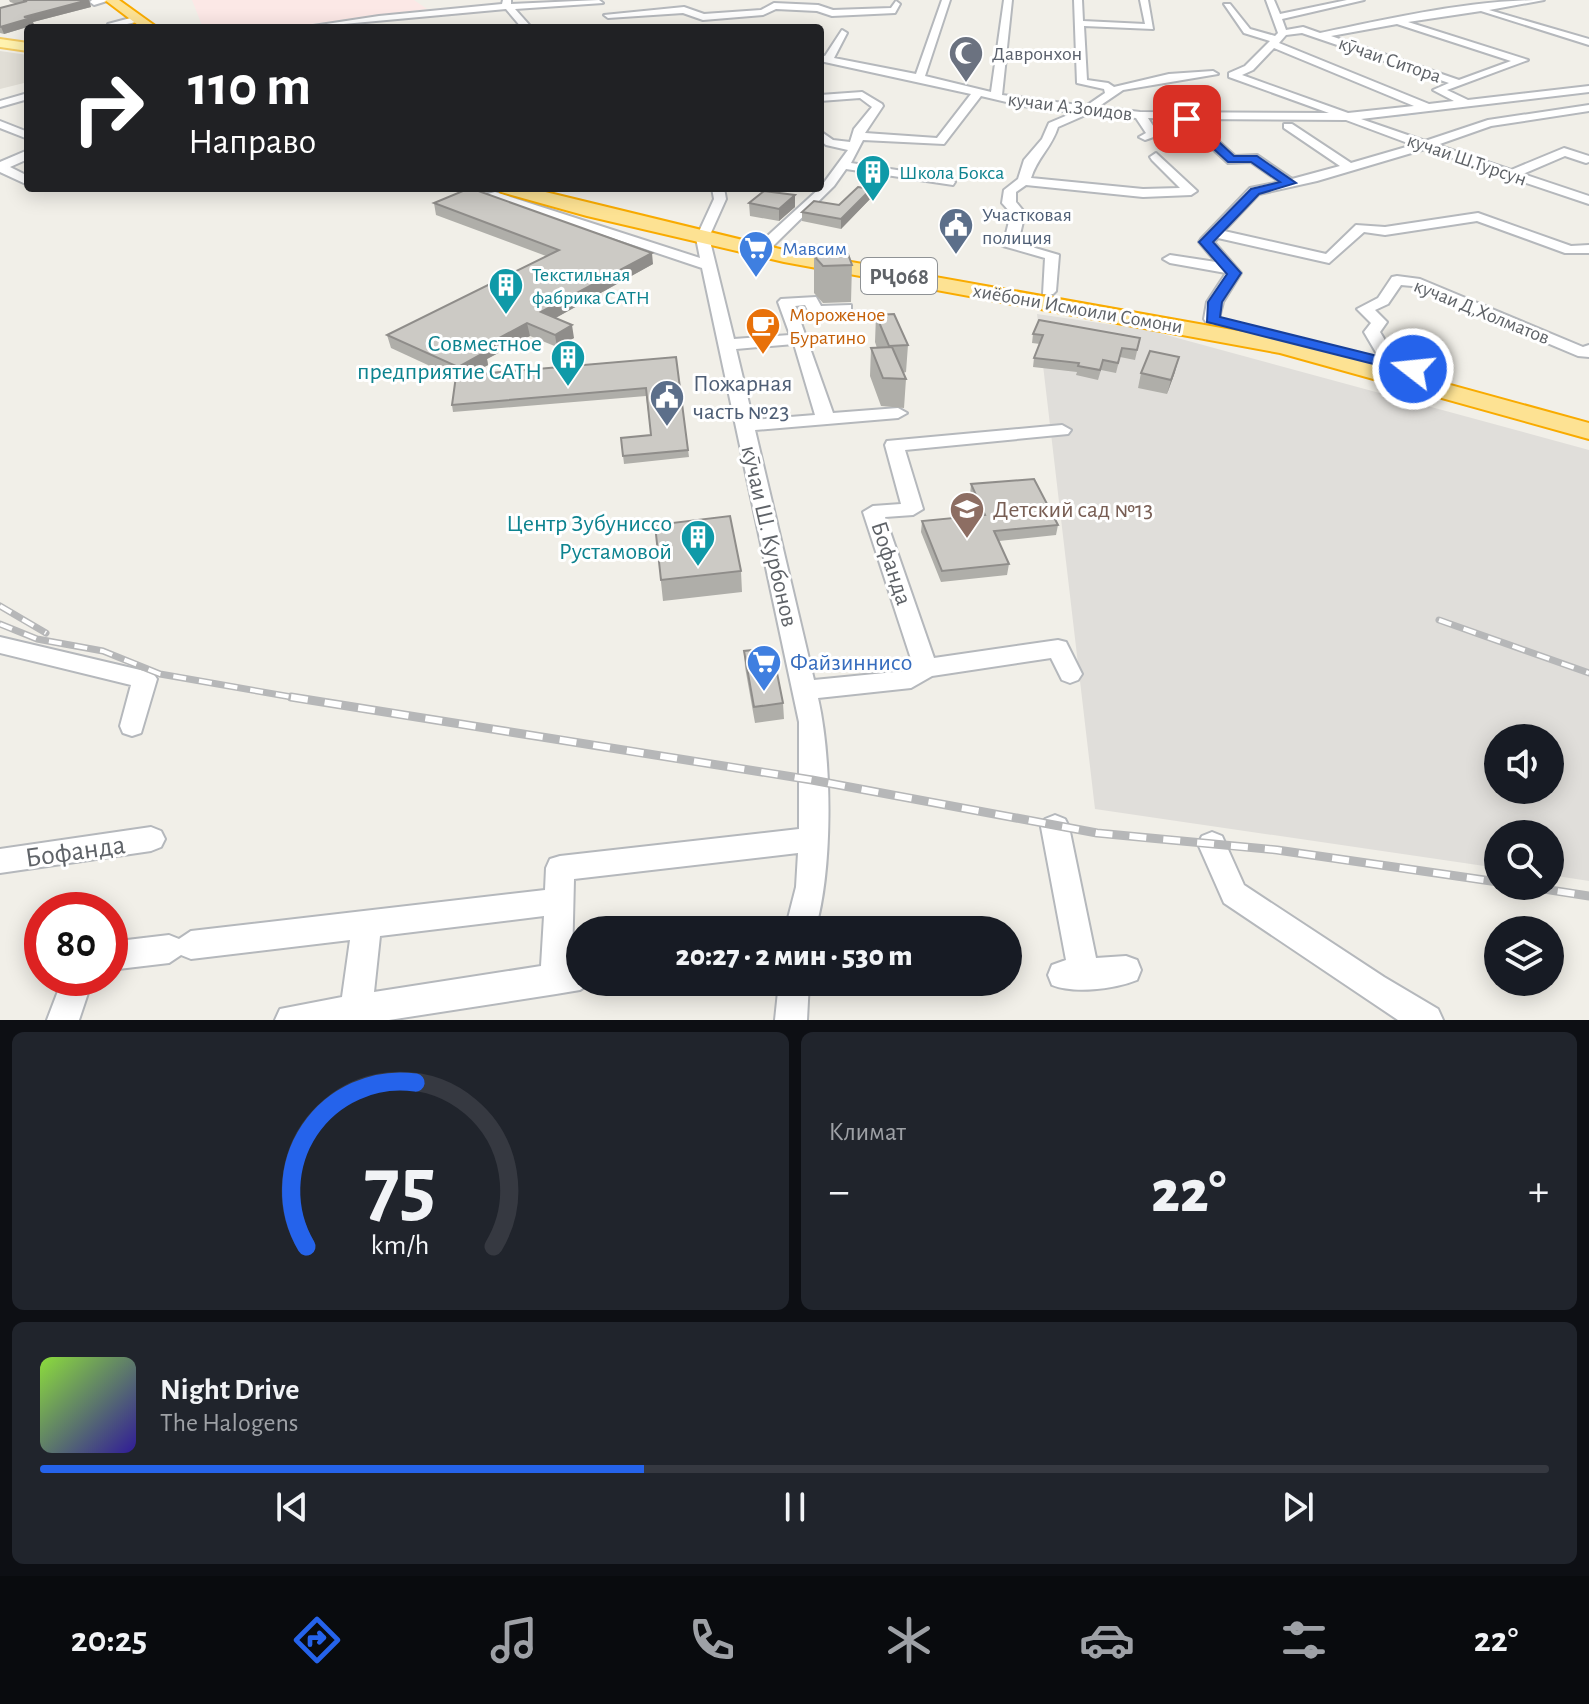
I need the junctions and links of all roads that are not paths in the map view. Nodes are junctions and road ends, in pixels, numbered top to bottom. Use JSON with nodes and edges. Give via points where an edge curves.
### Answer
{"nodes":[{"id":1,"x":109,"y":0,"type":"edge"},
{"id":2,"x":121,"y":0,"type":"edge"},
{"id":3,"x":417,"y":0,"type":"edge"},
{"id":4,"x":821,"y":0,"type":"edge"},
{"id":5,"x":946,"y":0,"type":"edge"},
{"id":6,"x":1008,"y":0,"type":"edge"},
{"id":7,"x":1078,"y":0,"type":"edge"},
{"id":8,"x":1144,"y":0,"type":"edge"},
{"id":9,"x":1270,"y":0,"type":"edge"},
{"id":10,"x":1360,"y":0,"type":"edge"},
{"id":11,"x":1540,"y":0,"type":"edge"},
{"id":12,"x":505,"y":1,"type":"edge"},
{"id":13,"x":94,"y":2,"type":"dead end"},
{"id":14,"x":600,"y":2,"type":"edge"},
{"id":15,"x":896,"y":4,"type":"dead end"},
{"id":16,"x":1227,"y":6,"type":"dead end"},
{"id":17,"x":806,"y":8,"type":"junction"},
{"id":18,"x":1477,"y":8,"type":"junction"},
{"id":19,"x":385,"y":12,"type":"dead end"},
{"id":20,"x":369,"y":13,"type":"dead end"},
{"id":21,"x":421,"y":13,"type":"junction"},
{"id":22,"x":608,"y":15,"type":"junction"},
{"id":23,"x":1277,"y":17,"type":"junction"},
{"id":24,"x":138,"y":19,"type":"junction"},
{"id":25,"x":1397,"y":21,"type":"junction"},
{"id":26,"x":1079,"y":23,"type":"junction"},
{"id":27,"x":113,"y":24,"type":"dead end"},
{"id":28,"x":145,"y":24,"type":"edge"},
{"id":29,"x":154,"y":24,"type":"edge"},
{"id":30,"x":336,"y":24,"type":"edge"},
{"id":31,"x":427,"y":24,"type":"edge"},
{"id":32,"x":524,"y":24,"type":"edge"},
{"id":33,"x":608,"y":24,"type":"edge"},
{"id":34,"x":828,"y":24,"type":"dead end"},
{"id":35,"x":842,"y":33,"type":"dead end"},
{"id":36,"x":1321,"y":35,"type":"junction"},
{"id":37,"x":1278,"y":39,"type":"junction"},
{"id":38,"x":0,"y":40,"type":"edge"},
{"id":39,"x":1589,"y":42,"type":"edge"},
{"id":40,"x":24,"y":43,"type":"edge"},
{"id":41,"x":824,"y":58,"type":"edge"},
{"id":42,"x":1213,"y":74,"type":"dead end"},
{"id":43,"x":920,"y":77,"type":"junction"},
{"id":44,"x":1459,"y":83,"type":"junction"},
{"id":45,"x":1589,"y":89,"type":"edge"},
{"id":46,"x":1110,"y":92,"type":"junction"},
{"id":47,"x":977,"y":94,"type":"junction"},
{"id":48,"x":24,"y":97,"type":"edge"},
{"id":49,"x":996,"y":97,"type":"junction"},
{"id":50,"x":824,"y":98,"type":"edge"},
{"id":51,"x":0,"y":104,"type":"edge"},
{"id":52,"x":1472,"y":105,"type":"junction"},
{"id":53,"x":1589,"y":108,"type":"edge"},
{"id":54,"x":1432,"y":109,"type":"junction"},
{"id":55,"x":1082,"y":113,"type":"junction"},
{"id":56,"x":1140,"y":115,"type":"junction"},
{"id":57,"x":1185,"y":117,"type":"junction"},
{"id":58,"x":1348,"y":118,"type":"junction"},
{"id":59,"x":1507,"y":119,"type":"junction"},
{"id":60,"x":0,"y":124,"type":"edge"},
{"id":61,"x":1288,"y":126,"type":"dead end"},
{"id":62,"x":24,"y":134,"type":"edge"},
{"id":63,"x":1145,"y":137,"type":"dead end"},
{"id":64,"x":824,"y":138,"type":"edge"},
{"id":65,"x":858,"y":141,"type":"junction"},
{"id":66,"x":1426,"y":145,"type":"junction"},
{"id":67,"x":24,"y":156,"type":"edge"},
{"id":68,"x":1156,"y":157,"type":"dead end"},
{"id":69,"x":1586,"y":159,"type":"dead end"},
{"id":70,"x":843,"y":165,"type":"junction"},
{"id":71,"x":0,"y":167,"type":"edge"},
{"id":72,"x":1349,"y":167,"type":"junction"},
{"id":73,"x":1512,"y":174,"type":"junction"},
{"id":74,"x":24,"y":179,"type":"edge"},
{"id":75,"x":1024,"y":181,"type":"junction"},
{"id":76,"x":949,"y":182,"type":"dead end"},
{"id":77,"x":1290,"y":183,"type":"junction"},
{"id":78,"x":824,"y":189,"type":"edge"},
{"id":79,"x":719,"y":192,"type":"edge"},
{"id":80,"x":821,"y":192,"type":"edge"},
{"id":81,"x":513,"y":193,"type":"edge"},
{"id":82,"x":1589,"y":200,"type":"edge"},
{"id":83,"x":585,"y":217,"type":"junction"},
{"id":84,"x":1215,"y":233,"type":"junction"},
{"id":85,"x":705,"y":236,"type":"junction"},
{"id":86,"x":766,"y":245,"type":"junction"},
{"id":87,"x":1589,"y":249,"type":"edge"},
{"id":88,"x":1170,"y":259,"type":"dead end"},
{"id":89,"x":709,"y":265,"type":"junction"},
{"id":90,"x":1232,"y":271,"type":"junction"},
{"id":91,"x":1048,"y":291,"type":"junction"},
{"id":92,"x":1083,"y":302,"type":"junction"},
{"id":93,"x":846,"y":308,"type":"dead end"},
{"id":94,"x":1212,"y":319,"type":"junction"},
{"id":95,"x":800,"y":339,"type":"junction"},
{"id":96,"x":726,"y":345,"type":"junction"},
{"id":97,"x":1589,"y":350,"type":"edge"},
{"id":98,"x":1390,"y":362,"type":"junction"},
{"id":99,"x":1589,"y":419,"type":"edge"},
{"id":100,"x":826,"y":420,"type":"junction"},
{"id":101,"x":744,"y":426,"type":"junction"},
{"id":102,"x":1062,"y":430,"type":"dead end"},
{"id":103,"x":1589,"y":431,"type":"edge"},
{"id":104,"x":894,"y":445,"type":"junction"},
{"id":105,"x":0,"y":645,"type":"edge"},
{"id":106,"x":926,"y":668,"type":"junction"},
{"id":107,"x":1070,"y":674,"type":"dead end"},
{"id":108,"x":806,"y":690,"type":"junction"},
{"id":109,"x":132,"y":726,"type":"dead end"},
{"id":110,"x":1055,"y":827,"type":"dead end"},
{"id":111,"x":151,"y":839,"type":"dead end"},
{"id":112,"x":811,"y":840,"type":"junction"},
{"id":113,"x":1212,"y":844,"type":"dead end"},
{"id":114,"x":0,"y":861,"type":"edge"},
{"id":115,"x":559,"y":901,"type":"junction"},
{"id":116,"x":804,"y":916,"type":"edge"},
{"id":117,"x":367,"y":924,"type":"junction"},
{"id":118,"x":128,"y":954,"type":"edge"},
{"id":119,"x":566,"y":960,"type":"edge"},
{"id":120,"x":1126,"y":970,"type":"dead end"},
{"id":121,"x":566,"y":977,"type":"edge"},
{"id":122,"x":72,"y":996,"type":"edge"},
{"id":123,"x":795,"y":996,"type":"edge"},
{"id":124,"x":356,"y":1011,"type":"junction"},
{"id":125,"x":63,"y":1020,"type":"edge"},
{"id":126,"x":291,"y":1020,"type":"edge"},
{"id":127,"x":791,"y":1020,"type":"edge"},
{"id":128,"x":1427,"y":1020,"type":"edge"}],
"edges":[{"from":1,"to":13,"type":"street"},
{"from":1,"to":24,"type":"highway"},
{"from":2,"to":29,"type":"highway"},
{"from":3,"to":21,"type":"street"},
{"from":4,"to":17,"type":"street"},
{"from":5,"to":43,"type":"street"},
{"from":6,"to":49,"type":"street"},
{"from":7,"to":26,"type":"street","name":"кучаи А.Зоидов"},
{"from":8,"to":26,"type":"street","via":[[1150,27]]},
{"from":9,"to":23,"type":"street"},
{"from":10,"to":23,"type":"street"},
{"from":11,"to":18,"type":"street","name":"кӯчаи Ситора"},
{"from":12,"to":14,"type":"street"},
{"from":12,"to":21,"type":"street"},
{"from":12,"to":32,"type":"street"},
{"from":14,"to":22,"type":"street"},
{"from":15,"to":17,"type":"street","via":[[889,12]]},
{"from":16,"to":37,"type":"street","via":[[1247,31]]},
{"from":17,"to":22,"type":"street","via":[[771,6],[758,13],[703,17],[684,10]]},
{"from":17,"to":34,"type":"street"},
{"from":18,"to":25,"type":"street","name":"кӯчаи Ситора"},
{"from":18,"to":39,"type":"street","name":"кӯчаи Ситора"},
{"from":19,"to":20,"type":"street"},
{"from":21,"to":30,"type":"street"},
{"from":21,"to":31,"type":"street"},
{"from":22,"to":33,"type":"street"},
{"from":23,"to":37,"type":"street"},
{"from":24,"to":27,"type":"street"},
{"from":24,"to":28,"type":"highway"},
{"from":25,"to":36,"type":"street","name":"кӯчаи Ситора"},
{"from":25,"to":44,"type":"street","name":"кӯчаи Ситора","via":[[1524,60]]},
{"from":26,"to":46,"type":"street","name":"кучаи А.Зоидов","via":[[1082,83],[1108,86]]},
{"from":35,"to":41,"type":"street"},
{"from":36,"to":37,"type":"street","name":"кӯчаи Ситора","via":[[1303,30]]},
{"from":36,"to":44,"type":"street","name":"кӯчаи Ситора"},
{"from":37,"to":54,"type":"street"},
{"from":37,"to":58,"type":"street","name":"кучаи Ш.Турсун","via":[[1249,68],[1233,75]]},
{"from":38,"to":40,"type":"main road"},
{"from":41,"to":43,"type":"street","name":"кучаи А.Зоидов"},
{"from":42,"to":46,"type":"street","via":[[1169,77]]},
{"from":43,"to":47,"type":"street","name":"кучаи А.Зоидов"},
{"from":44,"to":52,"type":"street","name":"кӯчаи Ситора","via":[[1438,90]]},
{"from":45,"to":52,"type":"street","name":"кучаи А.Зоидов"},
{"from":46,"to":55,"type":"street"},
{"from":47,"to":49,"type":"street","name":"кучаи А.Зоидов"},
{"from":47,"to":65,"type":"street","via":[[940,142]]},
{"from":48,"to":51,"type":"street"},
{"from":49,"to":55,"type":"street","name":"кучаи А.Зоидов"},
{"from":50,"to":65,"type":"street","via":[[862,95],[878,106],[860,129]]},
{"from":52,"to":54,"type":"street","name":"кучаи А.Зоидов"},
{"from":52,"to":59,"type":"street"},
{"from":53,"to":59,"type":"street"},
{"from":54,"to":58,"type":"street","name":"кучаи А.Зоидов"},
{"from":55,"to":56,"type":"street","name":"кучаи А.Зоидов"},
{"from":55,"to":75,"type":"street","via":[[1053,125],[1048,140],[1030,160]]},
{"from":56,"to":57,"type":"street","name":"кучаи А.Зоидов"},
{"from":56,"to":63,"type":"street","via":[[1153,135]]},
{"from":57,"to":58,"type":"street","name":"кучаи А.Зоидов"},
{"from":57,"to":77,"type":"street","via":[[1232,160],[1253,158]]},
{"from":58,"to":66,"type":"street","name":"кучаи Ш.Турсун"},
{"from":59,"to":66,"type":"street"},
{"from":60,"to":62,"type":"street"},
{"from":61,"to":72,"type":"street"},
{"from":64,"to":65,"type":"street","via":[[830,143]]},
{"from":65,"to":70,"type":"street"},
{"from":66,"to":72,"type":"street"},
{"from":66,"to":73,"type":"street","name":"кучаи Ш.Турсун"},
{"from":67,"to":71,"type":"street"},
{"from":68,"to":75,"type":"street","via":[[1191,191],[1143,193]]},
{"from":69,"to":73,"type":"street","via":[[1564,152]]},
{"from":70,"to":76,"type":"street"},
{"from":70,"to":78,"type":"street"},
{"from":71,"to":74,"type":"street"},
{"from":72,"to":77,"type":"street"},
{"from":73,"to":82,"type":"street","name":"кучаи Ш.Турсун"},
{"from":75,"to":91,"type":"street","via":[[1010,190],[1009,203],[1018,213],[1010,246],[1052,255]]},
{"from":77,"to":84,"type":"street","via":[[1255,191]]},
{"from":79,"to":85,"type":"street"},
{"from":80,"to":86,"type":"street"},
{"from":81,"to":83,"type":"highway","number":"РҶ068"},
{"from":81,"to":85,"type":"highway","number":"РҶ068"},
{"from":83,"to":85,"type":"highway","number":"РҶ068"},
{"from":83,"to":89,"type":"street"},
{"from":84,"to":87,"type":"street","via":[[1329,259],[1361,228],[1385,231],[1478,217],[1570,250]]},
{"from":84,"to":90,"type":"street","via":[[1206,242]]},
{"from":85,"to":86,"type":"highway","number":"РҶ068"},
{"from":85,"to":89,"type":"street","name":"кӯчаи Ш. Курбонов"},
{"from":85,"to":92,"type":"highway","name":"хиёбони Исмоили Сомони","number":"РҶ068","via":[[863,270]]},
{"from":86,"to":91,"type":"highway","number":"РҶ068"},
{"from":88,"to":90,"type":"street"},
{"from":89,"to":96,"type":"street","name":"кӯчаи Ш. Курбонов"},
{"from":90,"to":94,"type":"street"},
{"from":91,"to":92,"type":"highway","number":"РҶ068"},
{"from":92,"to":94,"type":"highway","number":"РҶ068"},
{"from":92,"to":103,"type":"highway","name":"хиёбони Исмоили Сомони","number":"РҶ068","via":[[1283,346]]},
{"from":93,"to":95,"type":"street","via":[[815,311],[811,300],[786,302]]},
{"from":94,"to":98,"type":"highway","number":"РҶ068"},
{"from":95,"to":96,"type":"street"},
{"from":95,"to":100,"type":"street"},
{"from":96,"to":101,"type":"street","name":"кӯчаи Ш. Курбонов"},
{"from":97,"to":98,"type":"street","name":"кучаи Д,Холматов","via":[[1584,353],[1415,282],[1397,280],[1383,301],[1365,309],[1379,322],[1372,332]]},
{"from":98,"to":99,"type":"highway","number":"РҶ068"},
{"from":100,"to":101,"type":"street","name":"Бофанда"},
{"from":100,"to":104,"type":"street","name":"Бофанда","via":[[892,414]]},
{"from":101,"to":108,"type":"street","name":"кӯчаи Ш. Курбонов"},
{"from":102,"to":104,"type":"street"},
{"from":104,"to":106,"type":"street","name":"Бофанда","via":[[913,509],[873,512]]},
{"from":105,"to":109,"type":"street","via":[[145,679]]},
{"from":106,"to":107,"type":"street","via":[[1058,648]]},
{"from":106,"to":108,"type":"street","via":[[911,679]]},
{"from":108,"to":112,"type":"street","name":"кӯчаи Ш. Курбонов"},
{"from":110,"to":120,"type":"street","via":[[1074,974]]},
{"from":111,"to":114,"type":"street","name":"Бофанда"},
{"from":112,"to":115,"type":"street","via":[[560,868]]},
{"from":112,"to":116,"type":"street","name":"кӯчаи Ш. Курбонов"},
{"from":113,"to":128,"type":"street","via":[[1234,894]]},
{"from":115,"to":117,"type":"street"},
{"from":115,"to":119,"type":"street"},
{"from":117,"to":118,"type":"street"},
{"from":117,"to":124,"type":"street"},
{"from":121,"to":124,"type":"street"},
{"from":122,"to":125,"type":"street"},
{"from":123,"to":127,"type":"street"},
{"from":124,"to":126,"type":"street"}]}
